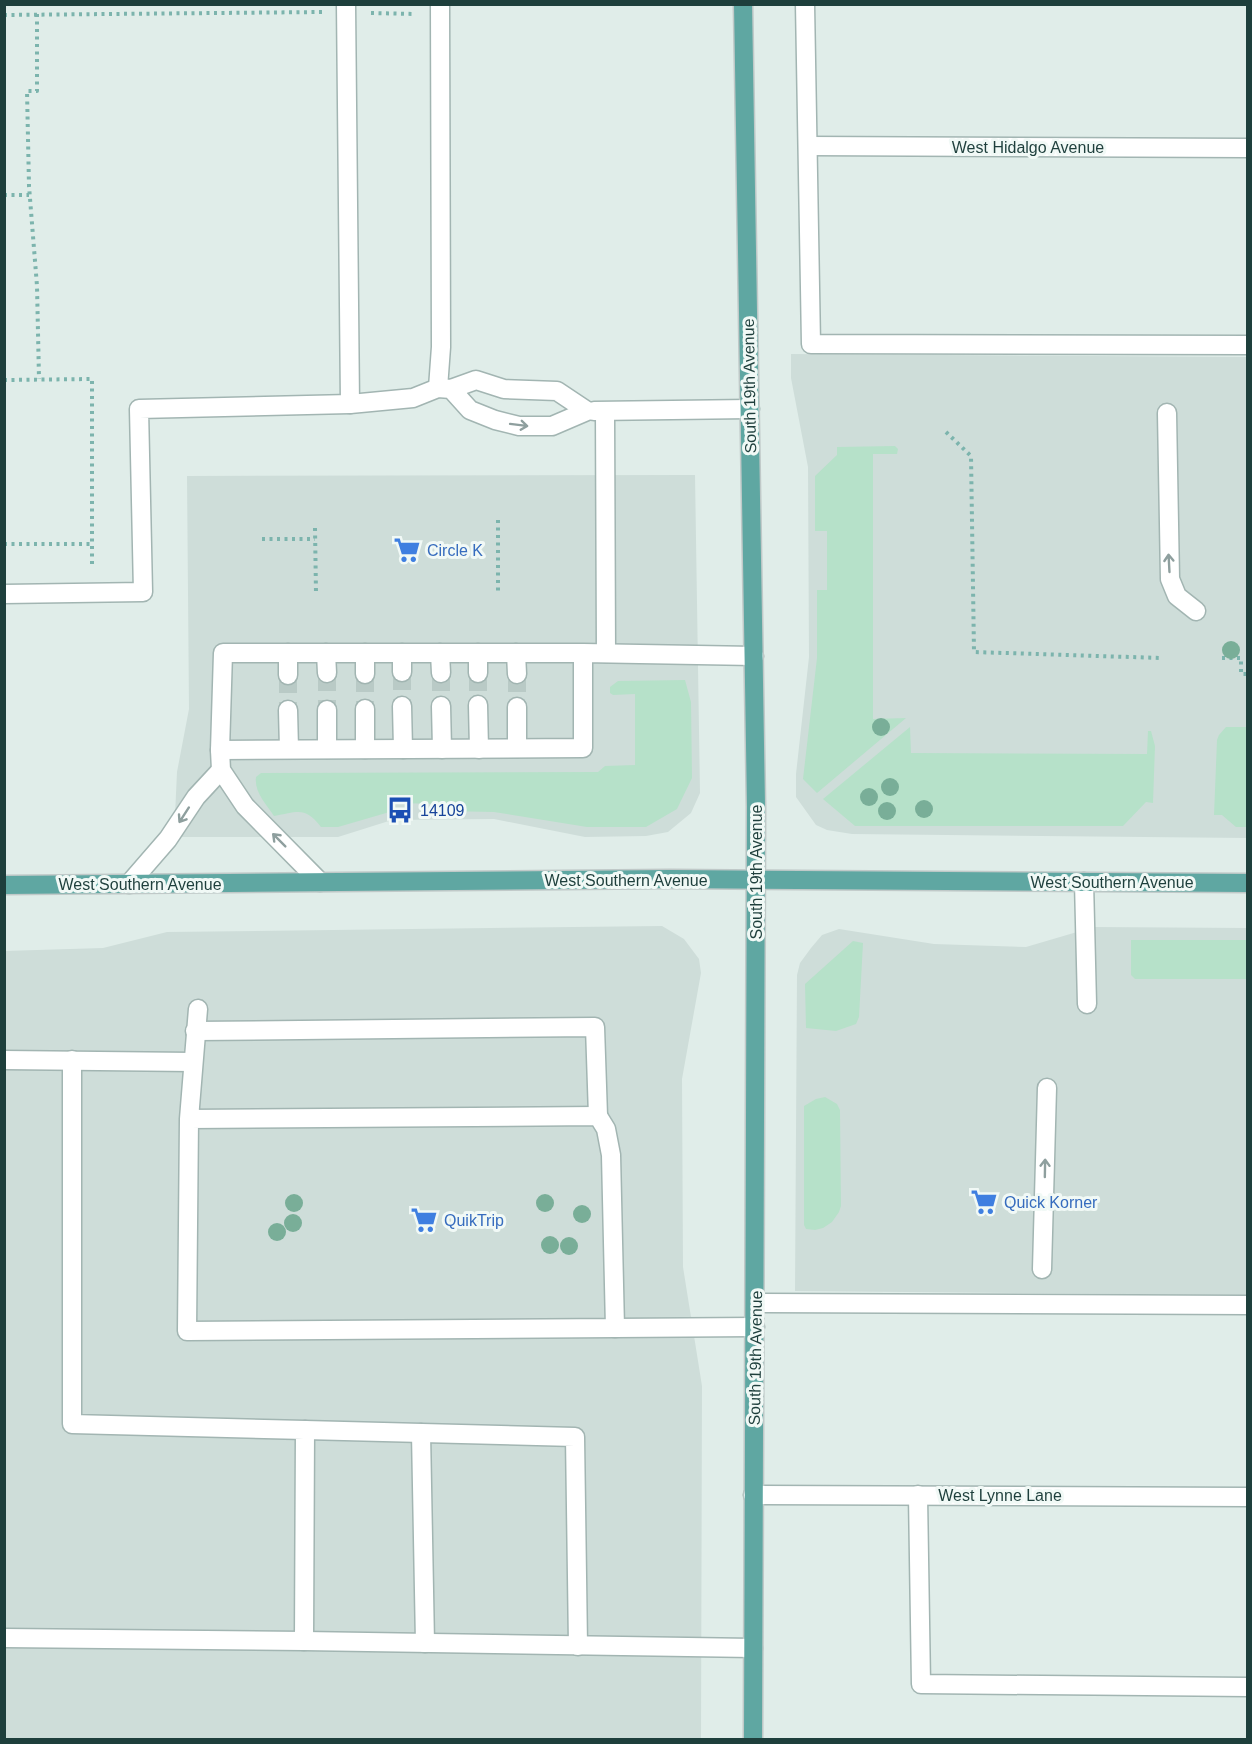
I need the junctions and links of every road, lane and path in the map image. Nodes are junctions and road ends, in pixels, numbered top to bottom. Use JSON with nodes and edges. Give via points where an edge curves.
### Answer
{"nodes":[{"id":1,"x":440,"y":4,"type":"edge"},
{"id":2,"x":743,"y":4,"type":"edge"},
{"id":3,"x":805,"y":4,"type":"edge"},
{"id":4,"x":346,"y":9,"type":"edge"},
{"id":5,"x":37,"y":14,"type":"junction"},
{"id":6,"x":419,"y":14,"type":"dead end"},
{"id":7,"x":4,"y":15,"type":"edge"},
{"id":8,"x":808,"y":146,"type":"junction"},
{"id":9,"x":1248,"y":148,"type":"edge"},
{"id":10,"x":4,"y":195,"type":"edge"},
{"id":11,"x":29,"y":195,"type":"junction"},
{"id":12,"x":1248,"y":345,"type":"edge"},
{"id":13,"x":39,"y":379,"type":"junction"},
{"id":14,"x":4,"y":380,"type":"edge"},
{"id":15,"x":445,"y":389,"type":"junction"},
{"id":16,"x":504,"y":389,"type":"junction"},
{"id":17,"x":350,"y":404,"type":"junction"},
{"id":18,"x":750,"y":409,"type":"junction"},
{"id":19,"x":596,"y":411,"type":"junction"},
{"id":20,"x":1167,"y":413,"type":"dead end"},
{"id":21,"x":495,"y":420,"type":"junction"},
{"id":22,"x":946,"y":432,"type":"dead end"},
{"id":23,"x":498,"y":520,"type":"dead end"},
{"id":24,"x":315,"y":528,"type":"dead end"},
{"id":25,"x":262,"y":539,"type":"dead end"},
{"id":26,"x":315,"y":539,"type":"junction"},
{"id":27,"x":4,"y":544,"type":"edge"},
{"id":28,"x":92,"y":544,"type":"junction"},
{"id":29,"x":91,"y":592,"type":"junction"},
{"id":30,"x":498,"y":592,"type":"dead end"},
{"id":31,"x":316,"y":593,"type":"dead end"},
{"id":32,"x":4,"y":594,"type":"edge"},
{"id":33,"x":1196,"y":611,"type":"dead end"},
{"id":34,"x":288,"y":653,"type":"junction"},
{"id":35,"x":326,"y":653,"type":"junction"},
{"id":36,"x":365,"y":653,"type":"junction"},
{"id":37,"x":402,"y":653,"type":"junction"},
{"id":38,"x":440,"y":653,"type":"junction"},
{"id":39,"x":478,"y":653,"type":"junction"},
{"id":40,"x":516,"y":653,"type":"junction"},
{"id":41,"x":583,"y":653,"type":"junction"},
{"id":42,"x":606,"y":653,"type":"junction"},
{"id":43,"x":754,"y":656,"type":"junction"},
{"id":44,"x":1161,"y":658,"type":"dead end"},
{"id":45,"x":1222,"y":658,"type":"dead end"},
{"id":46,"x":402,"y":672,"type":"tunnel mouth"},
{"id":47,"x":327,"y":673,"type":"tunnel mouth"},
{"id":48,"x":441,"y":673,"type":"tunnel mouth"},
{"id":49,"x":478,"y":673,"type":"tunnel mouth"},
{"id":50,"x":365,"y":674,"type":"tunnel mouth"},
{"id":51,"x":517,"y":674,"type":"tunnel mouth"},
{"id":52,"x":1248,"y":674,"type":"edge"},
{"id":53,"x":288,"y":675,"type":"tunnel mouth"},
{"id":54,"x":478,"y":705,"type":"tunnel mouth"},
{"id":55,"x":402,"y":706,"type":"tunnel mouth"},
{"id":56,"x":441,"y":706,"type":"tunnel mouth"},
{"id":57,"x":517,"y":707,"type":"tunnel mouth"},
{"id":58,"x":365,"y":709,"type":"tunnel mouth"},
{"id":59,"x":288,"y":710,"type":"tunnel mouth"},
{"id":60,"x":327,"y":710,"type":"tunnel mouth"},
{"id":61,"x":517,"y":748,"type":"junction"},
{"id":62,"x":289,"y":749,"type":"junction"},
{"id":63,"x":327,"y":749,"type":"junction"},
{"id":64,"x":365,"y":749,"type":"junction"},
{"id":65,"x":403,"y":749,"type":"junction"},
{"id":66,"x":442,"y":749,"type":"junction"},
{"id":67,"x":479,"y":749,"type":"junction"},
{"id":68,"x":220,"y":750,"type":"junction"},
{"id":69,"x":221,"y":770,"type":"junction"},
{"id":70,"x":756,"y":880,"type":"junction"},
{"id":71,"x":320,"y":882,"type":"junction"},
{"id":72,"x":1084,"y":882,"type":"junction"},
{"id":73,"x":1248,"y":883,"type":"edge"},
{"id":74,"x":129,"y":884,"type":"junction"},
{"id":75,"x":4,"y":885,"type":"edge"},
{"id":76,"x":1087,"y":1004,"type":"dead end"},
{"id":77,"x":198,"y":1009,"type":"dead end"},
{"id":78,"x":195,"y":1031,"type":"junction"},
{"id":79,"x":4,"y":1060,"type":"edge"},
{"id":80,"x":72,"y":1060,"type":"junction"},
{"id":81,"x":193,"y":1062,"type":"junction"},
{"id":82,"x":1047,"y":1088,"type":"dead end"},
{"id":83,"x":597,"y":1116,"type":"junction"},
{"id":84,"x":189,"y":1119,"type":"junction"},
{"id":85,"x":1042,"y":1269,"type":"dead end"},
{"id":86,"x":755,"y":1303,"type":"junction"},
{"id":87,"x":1248,"y":1305,"type":"edge"},
{"id":88,"x":755,"y":1327,"type":"junction"},
{"id":89,"x":615,"y":1328,"type":"junction"},
{"id":90,"x":305,"y":1430,"type":"junction"},
{"id":91,"x":421,"y":1433,"type":"junction"},
{"id":92,"x":753,"y":1495,"type":"junction"},
{"id":93,"x":918,"y":1495,"type":"junction"},
{"id":94,"x":1248,"y":1497,"type":"edge"},
{"id":95,"x":4,"y":1638,"type":"edge"},
{"id":96,"x":304,"y":1641,"type":"junction"},
{"id":97,"x":425,"y":1643,"type":"junction"},
{"id":98,"x":578,"y":1646,"type":"junction"},
{"id":99,"x":753,"y":1648,"type":"junction"},
{"id":100,"x":1248,"y":1687,"type":"edge"},
{"id":101,"x":753,"y":1740,"type":"edge"}],
"edges":[{"from":1,"to":15,"type":"street","via":[[441,347]]},
{"from":2,"to":18,"type":"main road","name":"South 19th Avenue"},
{"from":3,"to":8,"type":"street"},
{"from":4,"to":5,"type":"path"},
{"from":4,"to":6,"type":"path"},
{"from":4,"to":17,"type":"street"},
{"from":5,"to":7,"type":"path"},
{"from":5,"to":11,"type":"path","via":[[37,91],[27,91]]},
{"from":8,"to":9,"type":"street","name":"West Hidalgo Avenue"},
{"from":8,"to":12,"type":"street","via":[[811,344]]},
{"from":10,"to":11,"type":"path"},
{"from":11,"to":13,"type":"path","via":[[37,286]]},
{"from":13,"to":14,"type":"path"},
{"from":13,"to":28,"type":"path","via":[[92,379]]},
{"from":15,"to":16,"type":"street","via":[[476,380]]},
{"from":15,"to":17,"type":"street","via":[[413,398]]},
{"from":15,"to":21,"type":"street","via":[[470,410]]},
{"from":16,"to":19,"type":"street","via":[[557,391]]},
{"from":16,"to":21,"type":"street"},
{"from":17,"to":29,"type":"street","via":[[139,409],[143,592]]},
{"from":18,"to":19,"type":"street"},
{"from":18,"to":43,"type":"main road","name":"South 19th Avenue"},
{"from":21,"to":19,"type":"street","one_way":true,"via":[[519,426],[552,426]]},
{"from":19,"to":42,"type":"street"},
{"from":33,"to":20,"type":"street","one_way":true,"via":[[1177,596],[1170,579]]},
{"from":22,"to":44,"type":"path","via":[[971,456],[974,652]]},
{"from":23,"to":30,"type":"path"},
{"from":24,"to":26,"type":"path"},
{"from":25,"to":26,"type":"path"},
{"from":26,"to":31,"type":"path"},
{"from":27,"to":28,"type":"path"},
{"from":28,"to":29,"type":"path"},
{"from":29,"to":32,"type":"street"},
{"from":34,"to":35,"type":"street"},
{"from":34,"to":53,"type":"street"},
{"from":34,"to":68,"type":"street","via":[[223,653]]},
{"from":35,"to":36,"type":"street"},
{"from":35,"to":47,"type":"street"},
{"from":36,"to":37,"type":"street"},
{"from":36,"to":50,"type":"street"},
{"from":37,"to":38,"type":"street"},
{"from":37,"to":46,"type":"street"},
{"from":38,"to":39,"type":"street"},
{"from":38,"to":48,"type":"street"},
{"from":39,"to":40,"type":"street"},
{"from":39,"to":49,"type":"street"},
{"from":40,"to":41,"type":"street"},
{"from":40,"to":51,"type":"street"},
{"from":41,"to":42,"type":"street"},
{"from":41,"to":61,"type":"street","via":[[583,748]]},
{"from":42,"to":43,"type":"street"},
{"from":43,"to":70,"type":"main road","name":"South 19th Avenue"},
{"from":45,"to":52,"type":"path","via":[[1241,658],[1241,674]]},
{"from":54,"to":67,"type":"street"},
{"from":55,"to":65,"type":"street"},
{"from":56,"to":66,"type":"street"},
{"from":57,"to":61,"type":"street"},
{"from":58,"to":64,"type":"street"},
{"from":59,"to":62,"type":"street"},
{"from":60,"to":63,"type":"street"},
{"from":61,"to":67,"type":"street"},
{"from":62,"to":63,"type":"street"},
{"from":62,"to":68,"type":"street"},
{"from":63,"to":64,"type":"street"},
{"from":64,"to":65,"type":"street"},
{"from":65,"to":66,"type":"street"},
{"from":66,"to":67,"type":"street"},
{"from":68,"to":69,"type":"street"},
{"from":71,"to":69,"type":"street","one_way":true,"via":[[245,806]]},
{"from":69,"to":74,"type":"street","one_way":true},
{"from":70,"to":71,"type":"main road","name":"West Southern Avenue"},
{"from":70,"to":72,"type":"main road","name":"West Southern Avenue"},
{"from":70,"to":86,"type":"main road","name":"South 19th Avenue"},
{"from":71,"to":74,"type":"main road","name":"West Southern Avenue"},
{"from":72,"to":73,"type":"main road","name":"West Southern Avenue"},
{"from":72,"to":76,"type":"street"},
{"from":74,"to":75,"type":"main road","name":"West Southern Avenue"},
{"from":77,"to":78,"type":"street"},
{"from":78,"to":81,"type":"street"},
{"from":78,"to":83,"type":"street","via":[[595,1027]]},
{"from":79,"to":80,"type":"street"},
{"from":80,"to":81,"type":"street"},
{"from":80,"to":90,"type":"street","via":[[72,1424]]},
{"from":81,"to":84,"type":"street"},
{"from":85,"to":82,"type":"street","one_way":true},
{"from":83,"to":84,"type":"street"},
{"from":83,"to":89,"type":"street","via":[[606,1129],[611,1155]]},
{"from":84,"to":89,"type":"street","via":[[187,1331]]},
{"from":86,"to":87,"type":"street"},
{"from":86,"to":88,"type":"main road","name":"South 19th Avenue"},
{"from":88,"to":89,"type":"street"},
{"from":88,"to":92,"type":"main road","name":"South 19th Avenue"},
{"from":90,"to":91,"type":"street"},
{"from":90,"to":96,"type":"street"},
{"from":91,"to":97,"type":"street"},
{"from":91,"to":98,"type":"street","via":[[575,1437]]},
{"from":92,"to":93,"type":"street","name":"West Lynne Lane"},
{"from":92,"to":99,"type":"main road","name":"South 19th Avenue"},
{"from":93,"to":94,"type":"street","name":"West Lynne Lane"},
{"from":93,"to":100,"type":"street","via":[[921,1684]]},
{"from":95,"to":96,"type":"street"},
{"from":96,"to":97,"type":"street"},
{"from":97,"to":98,"type":"street"},
{"from":98,"to":99,"type":"street"},
{"from":99,"to":101,"type":"main road","name":"South 19th Avenue"}]}
